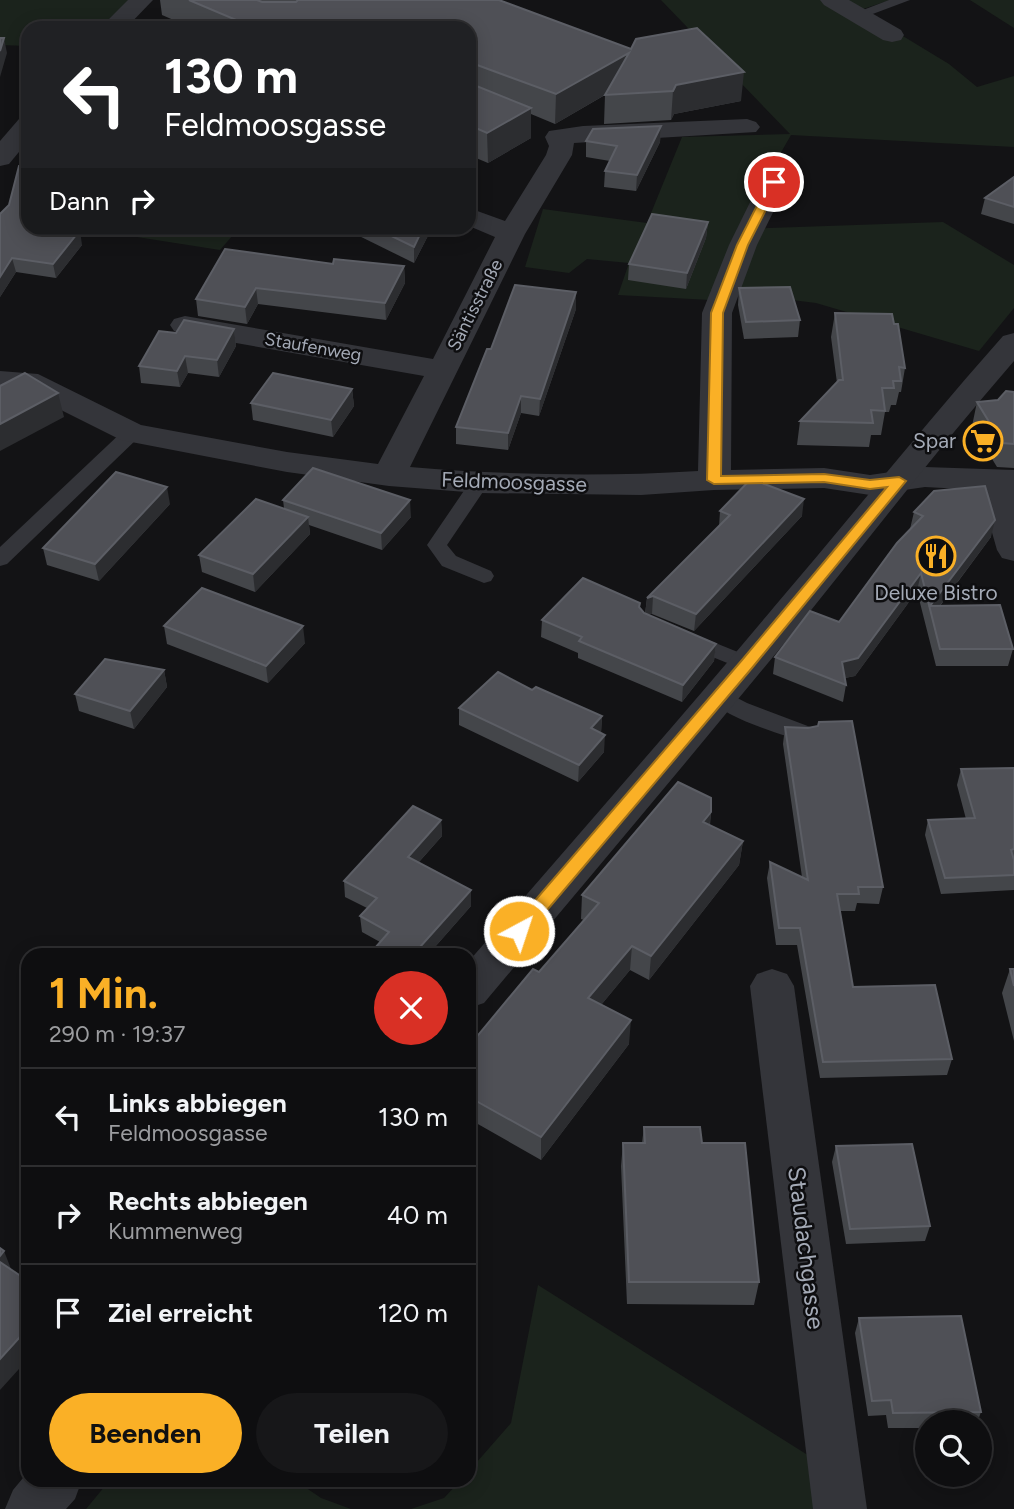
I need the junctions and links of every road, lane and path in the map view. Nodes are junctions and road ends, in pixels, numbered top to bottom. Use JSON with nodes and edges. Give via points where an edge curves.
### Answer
{"nodes":[{"id":1,"x":141,"y":0,"type":"edge"},
{"id":2,"x":832,"y":0,"type":"edge"},
{"id":3,"x":903,"y":0,"type":"edge"},
{"id":4,"x":857,"y":15,"type":"junction"},
{"id":5,"x":119,"y":21,"type":"edge"},
{"id":6,"x":892,"y":35,"type":"dead end"},
{"id":7,"x":747,"y":127,"type":"dead end"},
{"id":8,"x":21,"y":132,"type":"edge"},
{"id":9,"x":0,"y":158,"type":"edge"},
{"id":10,"x":774,"y":182,"type":"dead end"},
{"id":11,"x":476,"y":219,"type":"edge"},
{"id":12,"x":511,"y":234,"type":"junction"},
{"id":13,"x":185,"y":325,"type":"edge"},
{"id":14,"x":1014,"y":342,"type":"edge"},
{"id":15,"x":442,"y":370,"type":"junction"},
{"id":16,"x":0,"y":380,"type":"edge"},
{"id":17,"x":132,"y":433,"type":"junction"},
{"id":18,"x":389,"y":476,"type":"junction"},
{"id":19,"x":714,"y":480,"type":"junction"},
{"id":20,"x":899,"y":481,"type":"junction"},
{"id":21,"x":1004,"y":481,"type":"edge"},
{"id":22,"x":479,"y":483,"type":"junction"},
{"id":23,"x":1014,"y":550,"type":"edge"},
{"id":24,"x":0,"y":559,"type":"edge"},
{"id":25,"x":484,"y":576,"type":"dead end"},
{"id":26,"x":663,"y":628,"type":"edge"},
{"id":27,"x":747,"y":664,"type":"junction"},
{"id":28,"x":718,"y":696,"type":"junction"},
{"id":29,"x":805,"y":734,"type":"edge"},
{"id":30,"x":476,"y":982,"type":"edge"},
{"id":31,"x":772,"y":986,"type":"dead end"},
{"id":32,"x":50,"y":1487,"type":"edge"},
{"id":33,"x":32,"y":1509,"type":"edge"},
{"id":34,"x":840,"y":1509,"type":"edge"}],
"edges":[{"from":1,"to":5,"type":"street"},
{"from":2,"to":4,"type":"street"},
{"from":3,"to":4,"type":"lane"},
{"from":4,"to":6,"type":"street"},
{"from":7,"to":12,"type":"street","name":"Säntisstraße","via":[[548,133],[562,146],[559,155]]},
{"from":8,"to":9,"type":"street"},
{"from":10,"to":19,"type":"street","via":[[717,313]]},
{"from":11,"to":12,"type":"street"},
{"from":12,"to":15,"type":"street","name":"Säntisstraße"},
{"from":13,"to":15,"type":"street","name":"Staufenweg"},
{"from":14,"to":20,"type":"street","via":[[930,438]]},
{"from":15,"to":18,"type":"street","name":"Säntisstraße"},
{"from":16,"to":17,"type":"street","name":"Feldmoosgasse","via":[[27,381]]},
{"from":17,"to":18,"type":"street","name":"Feldmoosgasse"},
{"from":17,"to":24,"type":"lane"},
{"from":18,"to":22,"type":"street","name":"Feldmoosgasse"},
{"from":19,"to":20,"type":"street","name":"Feldmoosgasse","via":[[824,478],[870,485]]},
{"from":19,"to":22,"type":"street","name":"Feldmoosgasse","via":[[641,485]]},
{"from":20,"to":21,"type":"street","name":"Feldmoosgasse","via":[[925,477]]},
{"from":20,"to":27,"type":"street"},
{"from":21,"to":23,"type":"street"},
{"from":22,"to":25,"type":"lane","via":[[437,545],[449,561]]},
{"from":26,"to":27,"type":"lane"},
{"from":27,"to":28,"type":"street"},
{"from":28,"to":29,"type":"lane","via":[[739,709]]},
{"from":28,"to":30,"type":"street"},
{"from":31,"to":34,"type":"street","name":"Staudachgasse"},
{"from":32,"to":33,"type":"street"}]}
